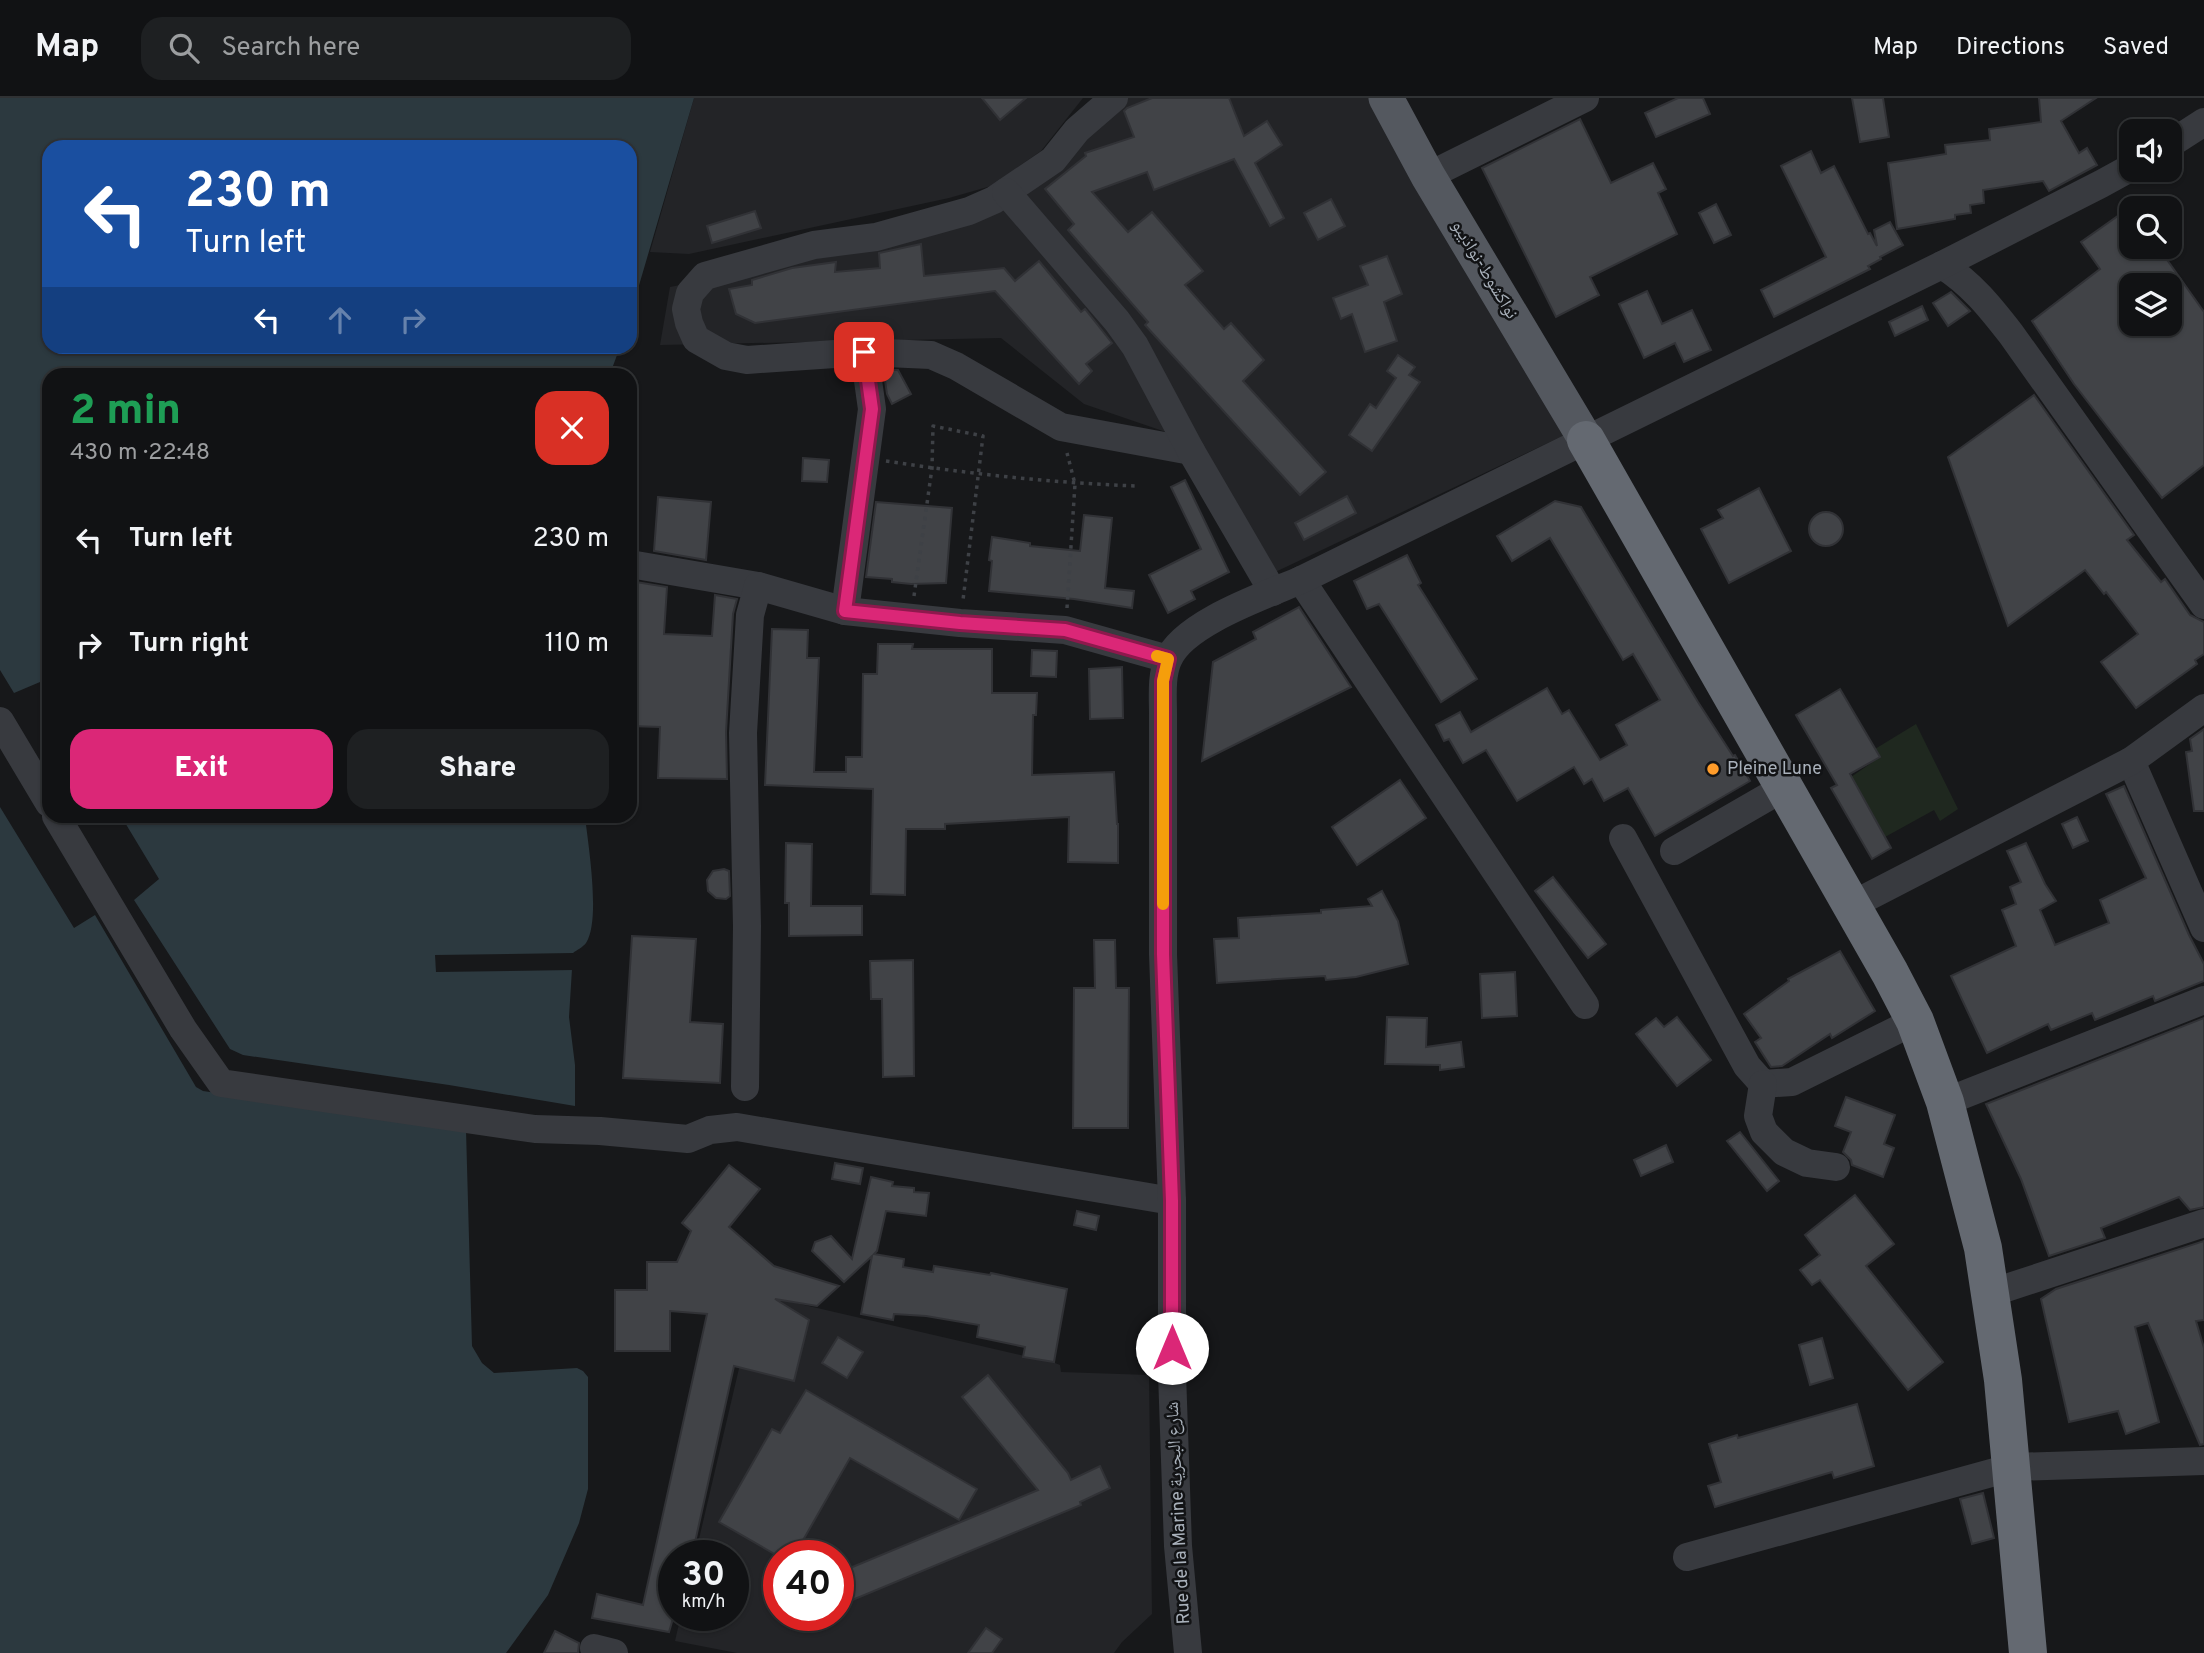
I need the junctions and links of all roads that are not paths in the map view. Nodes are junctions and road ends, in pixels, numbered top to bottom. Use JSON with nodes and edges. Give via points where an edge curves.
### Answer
{"nodes":[{"id":1,"x":1114,"y":98,"type":"edge"},
{"id":2,"x":1386,"y":98,"type":"edge"},
{"id":3,"x":1585,"y":98,"type":"edge"},
{"id":4,"x":2204,"y":122,"type":"edge"},
{"id":5,"x":2182,"y":136,"type":"edge"},
{"id":6,"x":2119,"y":174,"type":"edge"},
{"id":7,"x":1428,"y":176,"type":"junction"},
{"id":8,"x":1006,"y":192,"type":"junction"},
{"id":9,"x":1942,"y":265,"type":"junction"},
{"id":10,"x":864,"y":352,"type":"junction"},
{"id":11,"x":1586,"y":440,"type":"junction"},
{"id":12,"x":1191,"y":451,"type":"junction"},
{"id":13,"x":637,"y":565,"type":"edge"},
{"id":14,"x":1301,"y":580,"type":"junction"},
{"id":15,"x":758,"y":586,"type":"junction"},
{"id":16,"x":1273,"y":592,"type":"junction"},
{"id":17,"x":2204,"y":606,"type":"edge"},
{"id":18,"x":845,"y":611,"type":"junction"},
{"id":19,"x":1168,"y":659,"type":"junction"},
{"id":20,"x":2204,"y":708,"type":"edge"},
{"id":21,"x":0,"y":721,"type":"edge"},
{"id":22,"x":2131,"y":761,"type":"junction"},
{"id":23,"x":1785,"y":787,"type":"junction"},
{"id":24,"x":42,"y":791,"type":"edge"},
{"id":25,"x":61,"y":823,"type":"edge"},
{"id":26,"x":1623,"y":838,"type":"dead end"},
{"id":27,"x":1674,"y":851,"type":"dead end"},
{"id":28,"x":2194,"y":875,"type":"edge"},
{"id":29,"x":1852,"y":905,"type":"junction"},
{"id":30,"x":2204,"y":928,"type":"edge"},
{"id":31,"x":2204,"y":1000,"type":"edge"},
{"id":32,"x":1585,"y":1006,"type":"dead end"},
{"id":33,"x":1915,"y":1021,"type":"junction"},
{"id":34,"x":1763,"y":1084,"type":"junction"},
{"id":35,"x":745,"y":1087,"type":"dead end"},
{"id":36,"x":1945,"y":1102,"type":"junction"},
{"id":37,"x":1836,"y":1167,"type":"dead end"},
{"id":38,"x":1172,"y":1201,"type":"junction"},
{"id":39,"x":2204,"y":1223,"type":"edge"},
{"id":40,"x":1991,"y":1293,"type":"junction"},
{"id":41,"x":2204,"y":1461,"type":"edge"},
{"id":42,"x":2012,"y":1467,"type":"junction"},
{"id":43,"x":1687,"y":1557,"type":"dead end"},
{"id":44,"x":1188,"y":1653,"type":"edge"},
{"id":45,"x":2028,"y":1653,"type":"edge"}],
"edges":[{"from":1,"to":8,"type":"street","via":[[1077,130],[1053,160]]},
{"from":2,"to":7,"type":"main road","name":"نواكشوط-نواذيبو"},
{"from":3,"to":7,"type":"street"},
{"from":4,"to":5,"type":"street"},
{"from":6,"to":9,"type":"street"},
{"from":7,"to":11,"type":"main road","name":"نواكشوط-نواذيبو"},
{"from":8,"to":10,"type":"street","via":[[969,211],[876,237],[814,246],[705,276],[690,293],[686,309],[696,339],[726,356],[747,360]]},
{"from":8,"to":12,"type":"street","via":[[1135,346]]},
{"from":9,"to":11,"type":"street"},
{"from":9,"to":17,"type":"street","via":[[1978,292],[2011,334]]},
{"from":10,"to":12,"type":"street","via":[[931,355],[1061,427]]},
{"from":10,"to":18,"type":"street","via":[[872,409]]},
{"from":11,"to":14,"type":"street"},
{"from":11,"to":23,"type":"highway"},
{"from":12,"to":16,"type":"street"},
{"from":13,"to":15,"type":"street"},
{"from":14,"to":16,"type":"street"},
{"from":14,"to":32,"type":"street"},
{"from":15,"to":18,"type":"street"},
{"from":15,"to":35,"type":"street","via":[[750,615],[743,733]]},
{"from":16,"to":19,"type":"street","via":[[1196,629]]},
{"from":18,"to":19,"type":"street","via":[[1065,630]]},
{"from":19,"to":38,"type":"street","name":"Rue de la Marine شارع البحرية","via":[[1163,681],[1163,954]]},
{"from":20,"to":22,"type":"street"},
{"from":21,"to":24,"type":"street"},
{"from":22,"to":28,"type":"street"},
{"from":22,"to":29,"type":"street"},
{"from":23,"to":27,"type":"street"},
{"from":23,"to":29,"type":"highway"},
{"from":25,"to":38,"type":"street","via":[[183,1028],[221,1083],[535,1129],[688,1139],[710,1130],[737,1127]]},
{"from":26,"to":34,"type":"street","via":[[1746,1066]]},
{"from":28,"to":30,"type":"street"},
{"from":29,"to":33,"type":"highway"},
{"from":31,"to":36,"type":"street"},
{"from":33,"to":34,"type":"street","via":[[1793,1082]]},
{"from":33,"to":36,"type":"highway"},
{"from":34,"to":37,"type":"street","via":[[1758,1116],[1764,1132],[1784,1152],[1807,1163]]},
{"from":36,"to":40,"type":"highway"},
{"from":38,"to":44,"type":"street","name":"Rue de la Marine شارع البحرية","via":[[1178,1546]]},
{"from":39,"to":40,"type":"street"},
{"from":40,"to":42,"type":"highway"},
{"from":41,"to":42,"type":"street"},
{"from":42,"to":43,"type":"street"},
{"from":42,"to":45,"type":"highway"}]}
